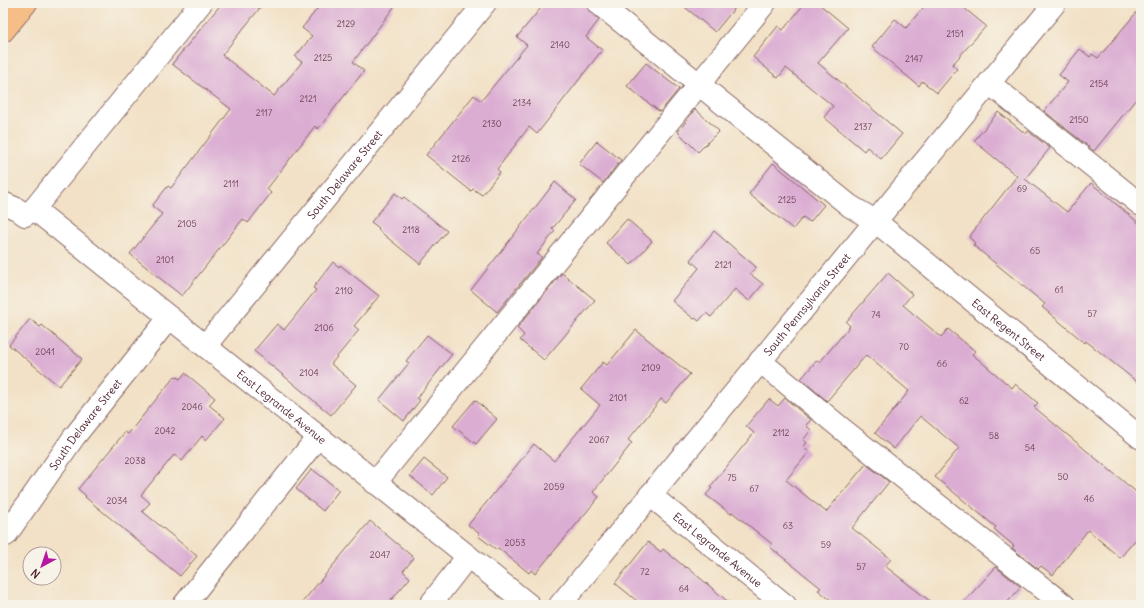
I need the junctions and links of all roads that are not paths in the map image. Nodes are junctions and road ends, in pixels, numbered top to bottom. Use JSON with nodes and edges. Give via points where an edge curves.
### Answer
{"nodes":[{"id":1,"x":26,"y":3,"type":"edge"},
{"id":2,"x":201,"y":3,"type":"edge"},
{"id":3,"x":485,"y":3,"type":"edge"},
{"id":4,"x":598,"y":3,"type":"edge"},
{"id":5,"x":765,"y":3,"type":"edge"},
{"id":6,"x":1055,"y":3,"type":"edge"},
{"id":7,"x":3,"y":31,"type":"edge"},
{"id":8,"x":989,"y":83,"type":"junction"},
{"id":9,"x":698,"y":84,"type":"junction"},
{"id":10,"x":3,"y":203,"type":"edge"},
{"id":11,"x":1141,"y":205,"type":"edge"},
{"id":12,"x":29,"y":212,"type":"junction"},
{"id":13,"x":875,"y":221,"type":"junction"},
{"id":14,"x":169,"y":318,"type":"junction"},
{"id":15,"x":205,"y":346,"type":"junction"},
{"id":16,"x":760,"y":360,"type":"junction"},
{"id":17,"x":318,"y":437,"type":"junction"},
{"id":18,"x":1141,"y":438,"type":"edge"},
{"id":19,"x":376,"y":483,"type":"junction"},
{"id":20,"x":650,"y":495,"type":"junction"},
{"id":21,"x":6,"y":535,"type":"dead end"},
{"id":22,"x":468,"y":556,"type":"junction"},
{"id":23,"x":184,"y":605,"type":"edge"},
{"id":24,"x":430,"y":605,"type":"edge"},
{"id":25,"x":529,"y":605,"type":"edge"},
{"id":26,"x":560,"y":605,"type":"edge"},
{"id":27,"x":786,"y":605,"type":"edge"},
{"id":28,"x":1064,"y":605,"type":"edge"}],
"edges":[{"from":1,"to":7,"type":"main road"},
{"from":2,"to":12,"type":"street"},
{"from":3,"to":15,"type":"street","name":"South Delaware Street"},
{"from":4,"to":9,"type":"street","name":"East Regent Street"},
{"from":5,"to":9,"type":"street"},
{"from":6,"to":8,"type":"street","name":"South Pennsylvania Street"},
{"from":8,"to":11,"type":"street"},
{"from":8,"to":13,"type":"street","name":"South Pennsylvania Street"},
{"from":9,"to":13,"type":"street","name":"East Regent Street","via":[[850,206]]},
{"from":9,"to":19,"type":"street"},
{"from":10,"to":12,"type":"street","name":"East Legrande Avenue"},
{"from":12,"to":14,"type":"street","name":"East Legrande Avenue"},
{"from":13,"to":16,"type":"street","name":"South Pennsylvania Street"},
{"from":13,"to":18,"type":"street","name":"East Regent Street"},
{"from":14,"to":15,"type":"street","name":"East Legrande Avenue"},
{"from":14,"to":21,"type":"street","name":"South Delaware Street","via":[[74,437]]},
{"from":15,"to":17,"type":"street","name":"East Legrande Avenue"},
{"from":16,"to":20,"type":"street","name":"South Pennsylvania Street"},
{"from":16,"to":28,"type":"street","via":[[842,430]]},
{"from":17,"to":19,"type":"street","name":"East Legrande Avenue"},
{"from":17,"to":23,"type":"street"},
{"from":19,"to":22,"type":"street","name":"East Legrande Avenue"},
{"from":20,"to":26,"type":"street","name":"South Pennsylvania Street"},
{"from":20,"to":27,"type":"street","name":"East Legrande Avenue"},
{"from":22,"to":24,"type":"street"},
{"from":22,"to":25,"type":"street","name":"East Legrande Avenue"}]}
